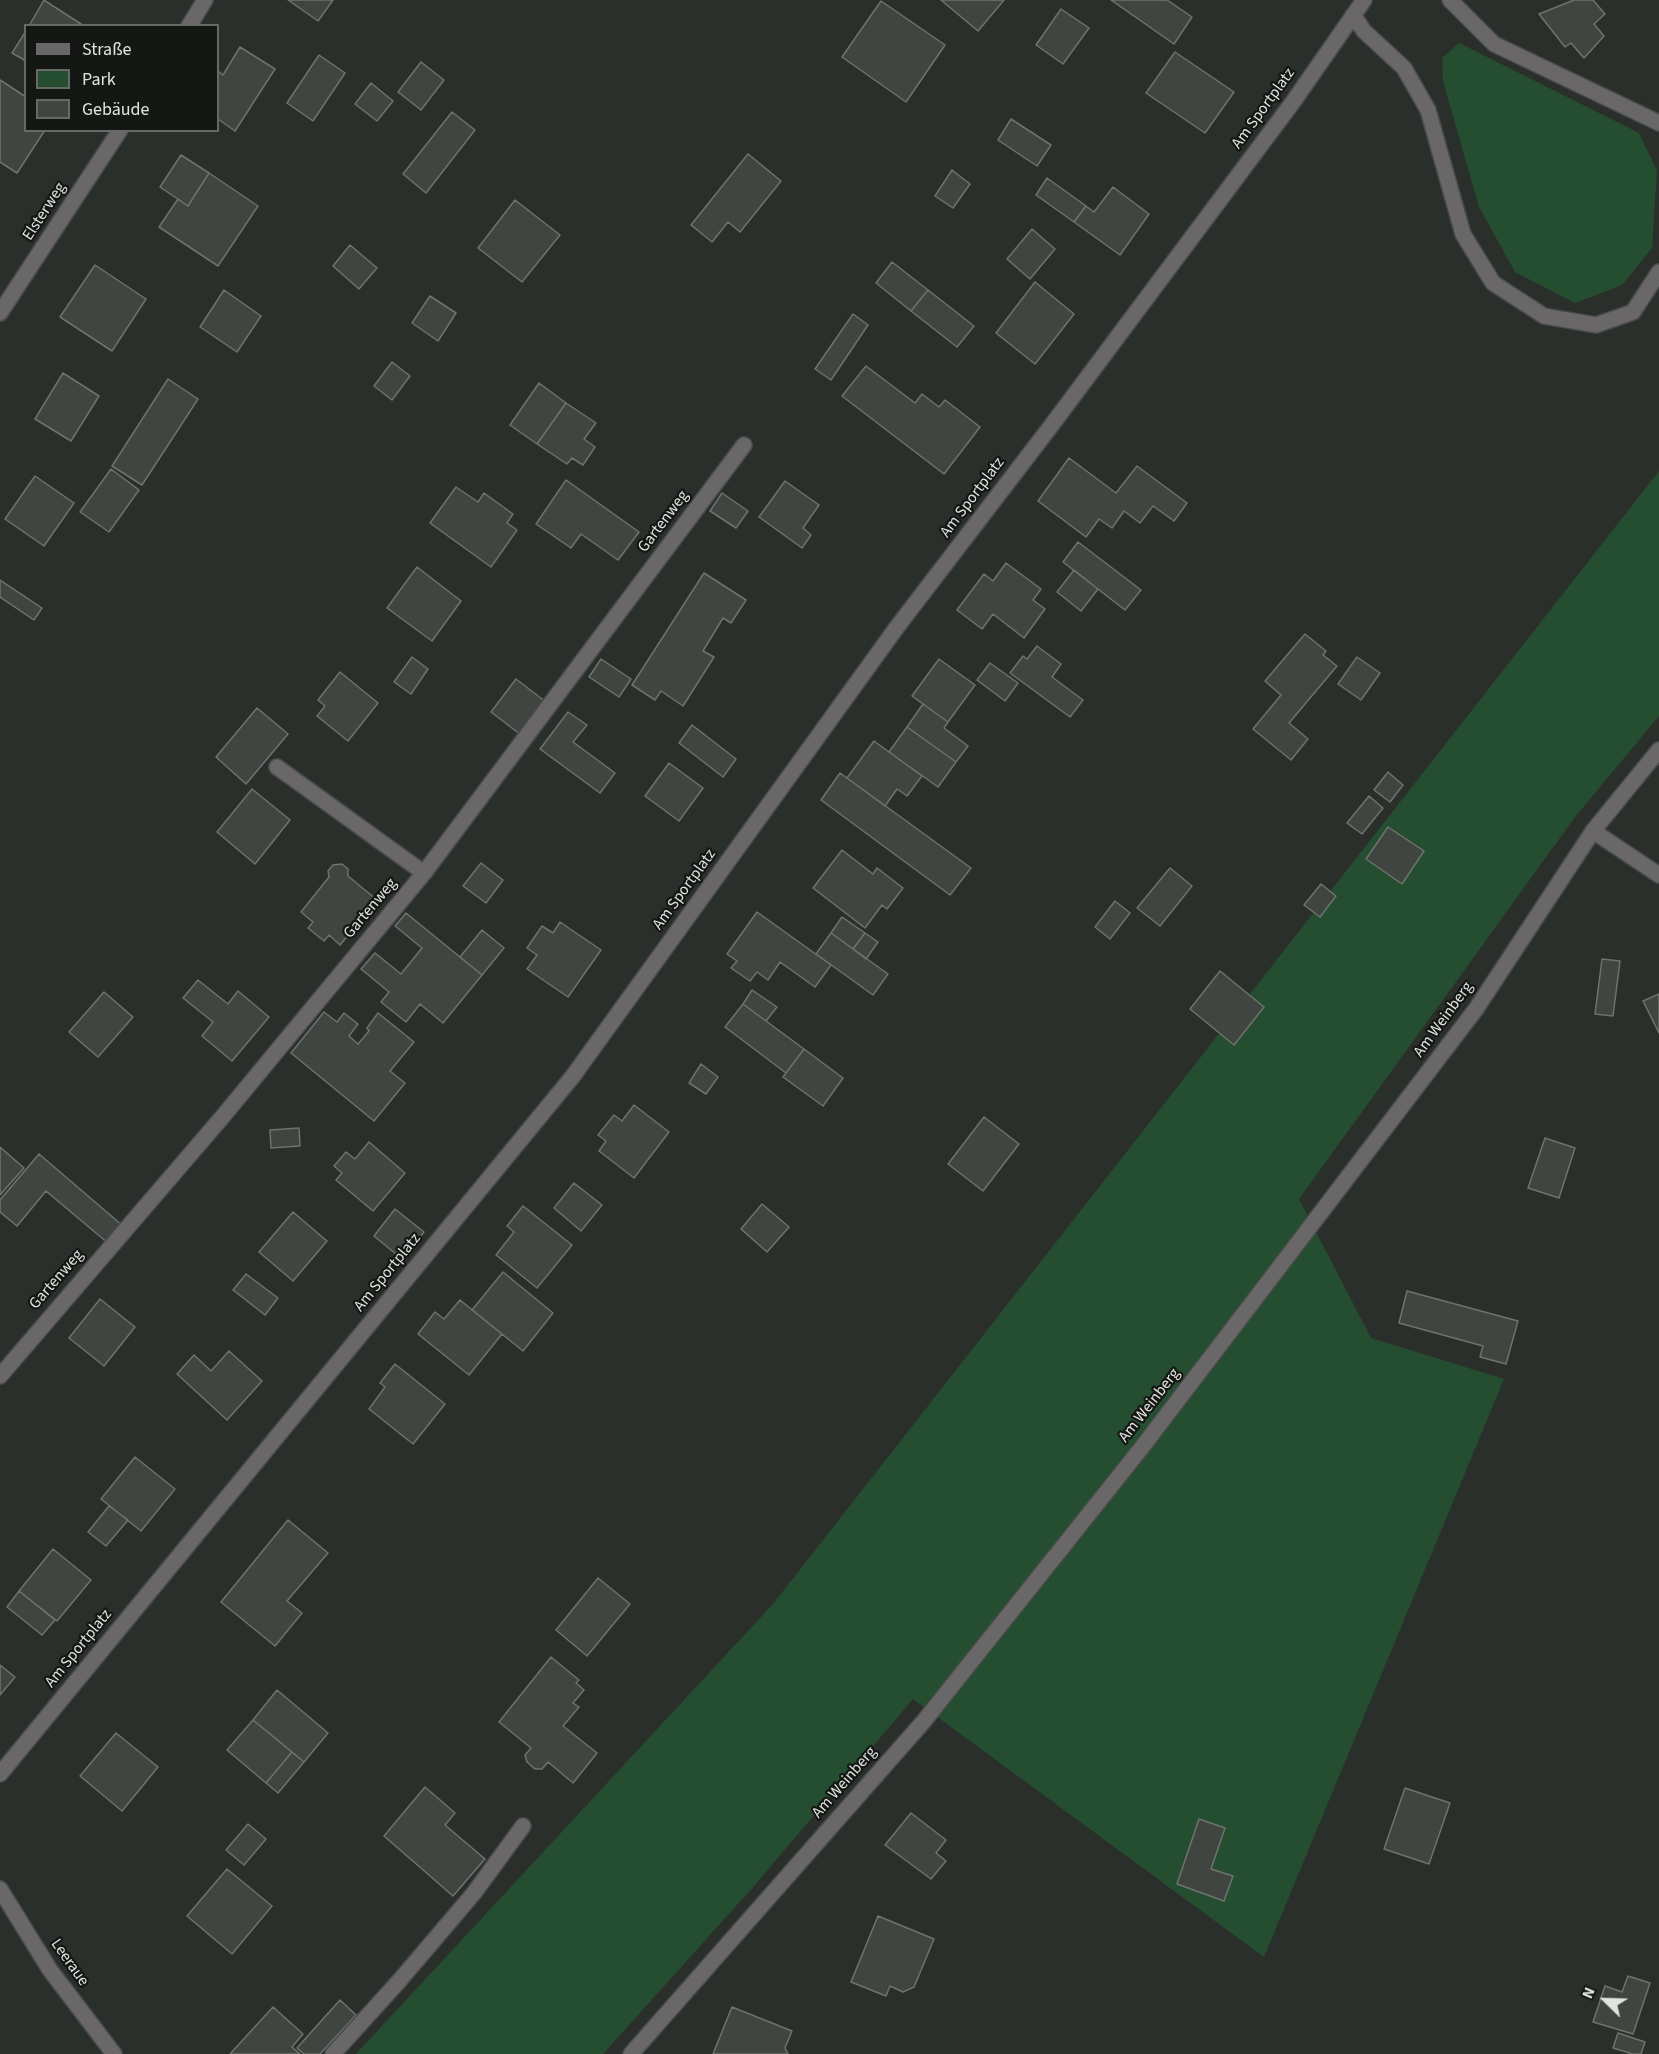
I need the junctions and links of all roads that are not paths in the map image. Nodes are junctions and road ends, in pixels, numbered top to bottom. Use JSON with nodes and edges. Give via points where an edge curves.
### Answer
{"nodes":[{"id":1,"x":205,"y":0,"type":"edge"},
{"id":2,"x":1364,"y":0,"type":"edge"},
{"id":3,"x":1450,"y":0,"type":"edge"},
{"id":4,"x":1353,"y":15,"type":"junction"},
{"id":5,"x":190,"y":24,"type":"edge"},
{"id":6,"x":1658,"y":125,"type":"edge"},
{"id":7,"x":119,"y":132,"type":"edge"},
{"id":8,"x":1659,"y":272,"type":"edge"},
{"id":9,"x":0,"y":313,"type":"edge"},
{"id":10,"x":744,"y":445,"type":"dead end"},
{"id":11,"x":1659,"y":750,"type":"edge"},
{"id":12,"x":277,"y":767,"type":"dead end"},
{"id":13,"x":1593,"y":831,"type":"junction"},
{"id":14,"x":424,"y":873,"type":"junction"},
{"id":15,"x":1659,"y":875,"type":"edge"},
{"id":16,"x":0,"y":1376,"type":"edge"},
{"id":17,"x":0,"y":1774,"type":"edge"},
{"id":18,"x":523,"y":1826,"type":"dead end"},
{"id":19,"x":0,"y":1889,"type":"edge"},
{"id":20,"x":114,"y":2054,"type":"edge"},
{"id":21,"x":333,"y":2054,"type":"edge"},
{"id":22,"x":631,"y":2054,"type":"edge"}],
"edges":[{"from":1,"to":5,"type":"street"},
{"from":2,"to":4,"type":"street","name":"Am Sportplatz"},
{"from":3,"to":6,"type":"street","via":[[1494,44]]},
{"from":4,"to":8,"type":"street","via":[[1364,31],[1404,68],[1428,110],[1464,234],[1493,283],[1544,316],[1596,325],[1633,312]]},
{"from":4,"to":17,"type":"street","name":"Am Sportplatz","via":[[1058,417],[897,627],[573,1077]]},
{"from":7,"to":9,"type":"street","name":"Elsterweg"},
{"from":10,"to":14,"type":"street","name":"Gartenweg"},
{"from":11,"to":13,"type":"street","name":"Am Weinberg"},
{"from":12,"to":14,"type":"street"},
{"from":13,"to":15,"type":"street"},
{"from":13,"to":22,"type":"street","name":"Am Weinberg","via":[[1476,1009],[1143,1446],[924,1721]]},
{"from":14,"to":16,"type":"street","name":"Gartenweg"},
{"from":18,"to":21,"type":"street","via":[[474,1893]]},
{"from":19,"to":20,"type":"street","name":"Leeraue","via":[[50,1970]]}]}
